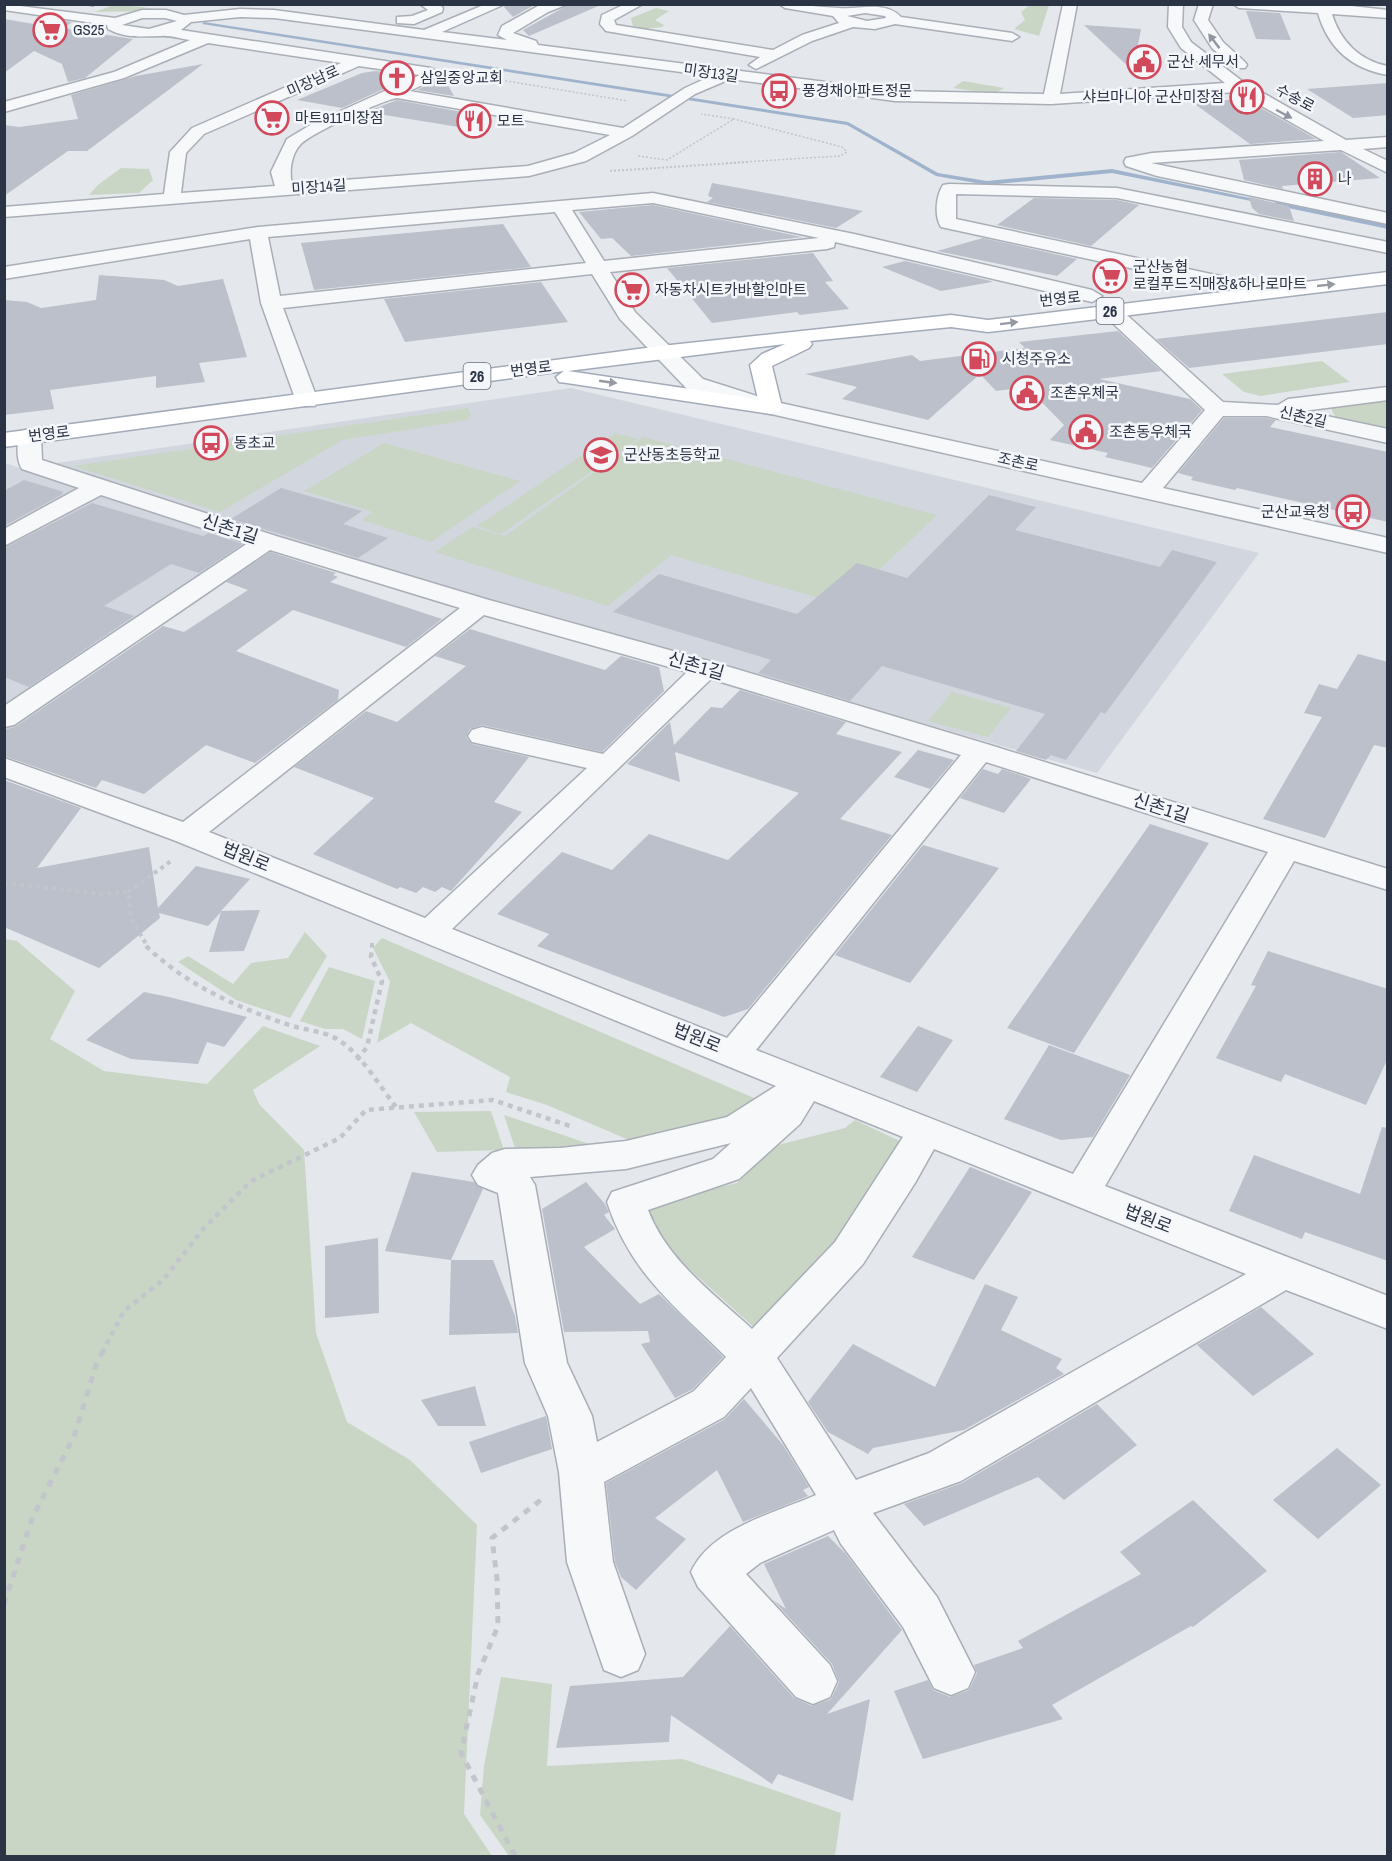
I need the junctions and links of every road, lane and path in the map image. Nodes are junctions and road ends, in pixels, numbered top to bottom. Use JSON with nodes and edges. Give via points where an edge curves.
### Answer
{"nodes":[{"id":1,"x":309,"y":4,"type":"edge"},
{"id":2,"x":426,"y":4,"type":"edge"},
{"id":3,"x":499,"y":4,"type":"edge"},
{"id":4,"x":562,"y":4,"type":"edge"},
{"id":5,"x":637,"y":4,"type":"edge"},
{"id":6,"x":785,"y":4,"type":"edge"},
{"id":7,"x":1070,"y":4,"type":"edge"},
{"id":8,"x":1176,"y":4,"type":"edge"},
{"id":9,"x":1206,"y":4,"type":"edge"},
{"id":10,"x":1239,"y":4,"type":"edge"},
{"id":11,"x":8,"y":6,"type":"edge"},
{"id":12,"x":1326,"y":7,"type":"edge"},
{"id":13,"x":353,"y":9,"type":"dead end"},
{"id":14,"x":1388,"y":14,"type":"edge"},
{"id":15,"x":285,"y":15,"type":"junction"},
{"id":16,"x":848,"y":18,"type":"junction"},
{"id":17,"x":183,"y":19,"type":"junction"},
{"id":18,"x":116,"y":22,"type":"junction"},
{"id":19,"x":159,"y":31,"type":"junction"},
{"id":20,"x":663,"y":37,"type":"junction"},
{"id":21,"x":1012,"y":37,"type":"dead end"},
{"id":22,"x":207,"y":38,"type":"junction"},
{"id":23,"x":411,"y":40,"type":"junction"},
{"id":24,"x":628,"y":55,"type":"junction"},
{"id":25,"x":774,"y":55,"type":"junction"},
{"id":26,"x":371,"y":56,"type":"junction"},
{"id":27,"x":646,"y":57,"type":"dead end"},
{"id":28,"x":1388,"y":71,"type":"edge"},
{"id":29,"x":1253,"y":74,"type":"dead end"},
{"id":30,"x":730,"y":76,"type":"junction"},
{"id":31,"x":1241,"y":87,"type":"junction"},
{"id":32,"x":397,"y":93,"type":"junction"},
{"id":33,"x":1051,"y":99,"type":"junction"},
{"id":34,"x":4,"y":107,"type":"edge"},
{"id":35,"x":1355,"y":130,"type":"dead end"},
{"id":36,"x":626,"y":133,"type":"junction"},
{"id":37,"x":1381,"y":144,"type":"edge"},
{"id":38,"x":1345,"y":145,"type":"junction"},
{"id":39,"x":1388,"y":168,"type":"edge"},
{"id":40,"x":285,"y":189,"type":"junction"},
{"id":41,"x":172,"y":198,"type":"junction"},
{"id":42,"x":559,"y":204,"type":"junction"},
{"id":43,"x":4,"y":212,"type":"edge"},
{"id":44,"x":1388,"y":219,"type":"edge"},
{"id":45,"x":258,"y":232,"type":"junction"},
{"id":46,"x":854,"y":240,"type":"junction"},
{"id":47,"x":1388,"y":248,"type":"edge"},
{"id":48,"x":1388,"y":263,"type":"edge"},
{"id":49,"x":597,"y":269,"type":"junction"},
{"id":50,"x":4,"y":273,"type":"edge"},
{"id":51,"x":1388,"y":278,"type":"edge"},
{"id":52,"x":1218,"y":281,"type":"junction"},
{"id":53,"x":1092,"y":296,"type":"junction"},
{"id":54,"x":271,"y":303,"type":"junction"},
{"id":55,"x":1111,"y":311,"type":"junction"},
{"id":56,"x":951,"y":321,"type":"junction"},
{"id":57,"x":841,"y":331,"type":"junction"},
{"id":58,"x":661,"y":352,"type":"junction"},
{"id":59,"x":445,"y":381,"type":"junction"},
{"id":60,"x":1388,"y":393,"type":"edge"},
{"id":61,"x":308,"y":401,"type":"junction"},
{"id":62,"x":771,"y":407,"type":"junction"},
{"id":63,"x":1217,"y":409,"type":"junction"},
{"id":64,"x":1266,"y":409,"type":"junction"},
{"id":65,"x":1388,"y":436,"type":"edge"},
{"id":66,"x":17,"y":438,"type":"edge"},
{"id":67,"x":98,"y":487,"type":"junction"},
{"id":68,"x":1148,"y":491,"type":"junction"},
{"id":69,"x":4,"y":539,"type":"edge"},
{"id":70,"x":267,"y":541,"type":"junction"},
{"id":71,"x":1388,"y":546,"type":"edge"},
{"id":72,"x":480,"y":606,"type":"junction"},
{"id":73,"x":706,"y":669,"type":"junction"},
{"id":74,"x":4,"y":719,"type":"edge"},
{"id":75,"x":482,"y":736,"type":"dead end"},
{"id":76,"x":980,"y":751,"type":"junction"},
{"id":77,"x":609,"y":764,"type":"junction"},
{"id":78,"x":4,"y":767,"type":"edge"},
{"id":79,"x":194,"y":836,"type":"junction"},
{"id":80,"x":1286,"y":848,"type":"junction"},
{"id":81,"x":1388,"y":880,"type":"edge"},
{"id":82,"x":4,"y":883,"type":"edge"},
{"id":83,"x":128,"y":892,"type":"junction"},
{"id":84,"x":399,"y":917,"type":"junction"},
{"id":85,"x":431,"y":930,"type":"junction"},
{"id":86,"x":734,"y":1053,"type":"junction"},
{"id":87,"x":357,"y":1060,"type":"junction"},
{"id":88,"x":806,"y":1084,"type":"junction"},
{"id":89,"x":397,"y":1108,"type":"junction"},
{"id":90,"x":925,"y":1131,"type":"junction"},
{"id":91,"x":626,"y":1155,"type":"junction"},
{"id":92,"x":1081,"y":1193,"type":"junction"},
{"id":93,"x":1284,"y":1271,"type":"junction"},
{"id":94,"x":1388,"y":1313,"type":"edge"},
{"id":95,"x":754,"y":1357,"type":"junction"},
{"id":96,"x":581,"y":1472,"type":"junction"},
{"id":97,"x":846,"y":1503,"type":"junction"},
{"id":98,"x":4,"y":1604,"type":"edge"},
{"id":99,"x":621,"y":1654,"type":"dead end"},
{"id":100,"x":951,"y":1672,"type":"dead end"},
{"id":101,"x":813,"y":1682,"type":"dead end"},
{"id":102,"x":515,"y":1857,"type":"edge"}],
"edges":[{"from":1,"to":15,"type":"street"},
{"from":2,"to":13,"type":"street","via":[[436,8],[435,12],[408,21]]},
{"from":3,"to":23,"type":"street"},
{"from":4,"to":24,"type":"street","via":[[543,9],[507,29],[506,35],[525,44]]},
{"from":5,"to":20,"type":"street","via":[[607,18],[607,24]]},
{"from":6,"to":16,"type":"street"},
{"from":7,"to":33,"type":"street"},
{"from":8,"to":31,"type":"street","name":"수송로","via":[[1176,28],[1187,45]]},
{"from":29,"to":9,"type":"street","one_way":true,"via":[[1228,57],[1212,39],[1201,20]]},
{"from":10,"to":12,"type":"street"},
{"from":11,"to":18,"type":"street"},
{"from":12,"to":14,"type":"street"},
{"from":12,"to":28,"type":"street","via":[[1334,38],[1353,56],[1378,70]]},
{"from":15,"to":17,"type":"street","name":"미장13길","via":[[240,13]]},
{"from":15,"to":23,"type":"street","name":"미장13길"},
{"from":16,"to":21,"type":"street","via":[[874,10],[890,13],[894,20]]},
{"from":16,"to":25,"type":"street","name":"미장14길"},
{"from":17,"to":18,"type":"street","via":[[154,14]]},
{"from":17,"to":19,"type":"street","via":[[179,26]]},
{"from":18,"to":19,"type":"street","via":[[113,26],[124,31]]},
{"from":19,"to":22,"type":"street"},
{"from":20,"to":24,"type":"street"},
{"from":20,"to":25,"type":"street"},
{"from":22,"to":26,"type":"street"},
{"from":22,"to":34,"type":"street","via":[[119,75]]},
{"from":23,"to":30,"type":"street","name":"미장13길"},
{"from":24,"to":27,"type":"street"},
{"from":25,"to":30,"type":"street","name":"미장14길"},
{"from":26,"to":32,"type":"street","via":[[431,72]]},
{"from":26,"to":41,"type":"street","name":"미장남로","via":[[198,131],[178,152]]},
{"from":30,"to":33,"type":"street","name":"미장13길","via":[[895,96]]},
{"from":30,"to":36,"type":"street","name":"미장14길","via":[[690,91]]},
{"from":31,"to":33,"type":"street","name":"미장13길"},
{"from":31,"to":38,"type":"street","name":"수송로","one_way":true},
{"from":32,"to":36,"type":"street"},
{"from":32,"to":40,"type":"street","via":[[293,142],[280,172]]},
{"from":35,"to":37,"type":"street","name":"수송로"},
{"from":36,"to":40,"type":"street","name":"미장14길","via":[[580,157],[529,171]]},
{"from":37,"to":38,"type":"street","name":"수송로"},
{"from":38,"to":39,"type":"street","name":"수송로"},
{"from":38,"to":44,"type":"street","name":"수송로","via":[[1132,162],[1157,171]]},
{"from":40,"to":41,"type":"street","name":"미장14길"},
{"from":41,"to":43,"type":"street","name":"미장14길"},
{"from":42,"to":45,"type":"street"},
{"from":42,"to":46,"type":"street","via":[[653,198]]},
{"from":42,"to":49,"type":"street","name":"조촌로"},
{"from":45,"to":50,"type":"street"},
{"from":45,"to":54,"type":"street"},
{"from":46,"to":49,"type":"street"},
{"from":46,"to":53,"type":"street"},
{"from":47,"to":52,"type":"street","via":[[1117,193],[949,189],[947,223]]},
{"from":48,"to":52,"type":"main road","name":"번영로","number":"26"},
{"from":49,"to":54,"type":"street"},
{"from":49,"to":58,"type":"street","name":"조촌로","via":[[627,315]]},
{"from":55,"to":51,"type":"main road","name":"번영로","number":"26","one_way":true},
{"from":52,"to":53,"type":"main road","name":"번영로","number":"26"},
{"from":53,"to":56,"type":"main road","name":"번영로","number":"26","via":[[971,309]]},
{"from":54,"to":61,"type":"street"},
{"from":56,"to":55,"type":"main road","name":"번영로","number":"26","one_way":true,"via":[[988,326]]},
{"from":55,"to":63,"type":"street"},
{"from":56,"to":57,"type":"main road","name":"번영로","number":"26"},
{"from":57,"to":58,"type":"main road","name":"번영로","number":"26"},
{"from":57,"to":62,"type":"main road","via":[[792,348],[761,365]]},
{"from":58,"to":59,"type":"main road","name":"번영로","number":"26"},
{"from":58,"to":62,"type":"street","name":"조촌로","via":[[695,384]]},
{"from":59,"to":61,"type":"main road","name":"번영로","number":"26"},
{"from":59,"to":62,"type":"main road","one_way":true,"via":[[577,377]]},
{"from":60,"to":64,"type":"street"},
{"from":61,"to":66,"type":"main road","name":"번영로","number":"26"},
{"from":62,"to":68,"type":"street","name":"조촌로"},
{"from":63,"to":64,"type":"street","name":"신촌2길"},
{"from":63,"to":68,"type":"street"},
{"from":64,"to":65,"type":"street","name":"신촌2길"},
{"from":66,"to":67,"type":"street","name":"신촌1길","via":[[30,464]]},
{"from":67,"to":69,"type":"street"},
{"from":67,"to":70,"type":"street","name":"신촌1길"},
{"from":68,"to":71,"type":"street","name":"조촌로"},
{"from":70,"to":72,"type":"street","name":"신촌1길"},
{"from":70,"to":74,"type":"street"},
{"from":72,"to":73,"type":"street","name":"신촌1길"},
{"from":72,"to":79,"type":"street"},
{"from":73,"to":76,"type":"street","name":"신촌1길"},
{"from":73,"to":77,"type":"street"},
{"from":75,"to":77,"type":"street"},
{"from":76,"to":80,"type":"street","name":"신촌1길"},
{"from":76,"to":86,"type":"street"},
{"from":77,"to":85,"type":"street"},
{"from":78,"to":79,"type":"street","name":"법원로"},
{"from":79,"to":83,"type":"path"},
{"from":79,"to":84,"type":"street","name":"법원로"},
{"from":80,"to":81,"type":"street","name":"신촌1길"},
{"from":80,"to":92,"type":"street"},
{"from":82,"to":83,"type":"path","via":[[101,894]]},
{"from":83,"to":87,"type":"path","via":[[126,907],[147,948],[165,965],[209,993],[340,1041]]},
{"from":84,"to":85,"type":"street","name":"법원로"},
{"from":84,"to":87,"type":"path","via":[[371,943],[371,957],[382,981],[367,1047]]},
{"from":85,"to":86,"type":"street","name":"법원로"},
{"from":86,"to":88,"type":"street","name":"법원로"},
{"from":87,"to":89,"type":"path"},
{"from":88,"to":90,"type":"street","name":"법원로"},
{"from":88,"to":91,"type":"street","via":[[738,1128]]},
{"from":88,"to":95,"type":"street","via":[[787,1115],[726,1170],[626,1202],[637,1233],[661,1268]]},
{"from":89,"to":91,"type":"path","via":[[493,1100],[601,1137]]},
{"from":89,"to":98,"type":"path","via":[[366,1110],[340,1138],[252,1181],[204,1228],[163,1280],[124,1311],[96,1365],[75,1434],[32,1520]]},
{"from":90,"to":92,"type":"street","name":"법원로"},
{"from":90,"to":95,"type":"street","via":[[849,1252]]},
{"from":91,"to":96,"type":"street","via":[[505,1163],[490,1174],[516,1185],[546,1363],[570,1416]]},
{"from":92,"to":93,"type":"street","name":"법원로"},
{"from":93,"to":94,"type":"street","name":"법원로"},
{"from":93,"to":97,"type":"street","via":[[945,1467]]},
{"from":95,"to":96,"type":"street","via":[[708,1404]]},
{"from":95,"to":97,"type":"street"},
{"from":96,"to":99,"type":"street","via":[[590,1562]]},
{"from":96,"to":102,"type":"path","via":[[508,1522],[492,1538],[498,1626],[478,1674],[461,1754]]},
{"from":97,"to":100,"type":"street","via":[[857,1530],[920,1612]]},
{"from":97,"to":101,"type":"street","via":[[744,1548],[714,1572]]}]}
